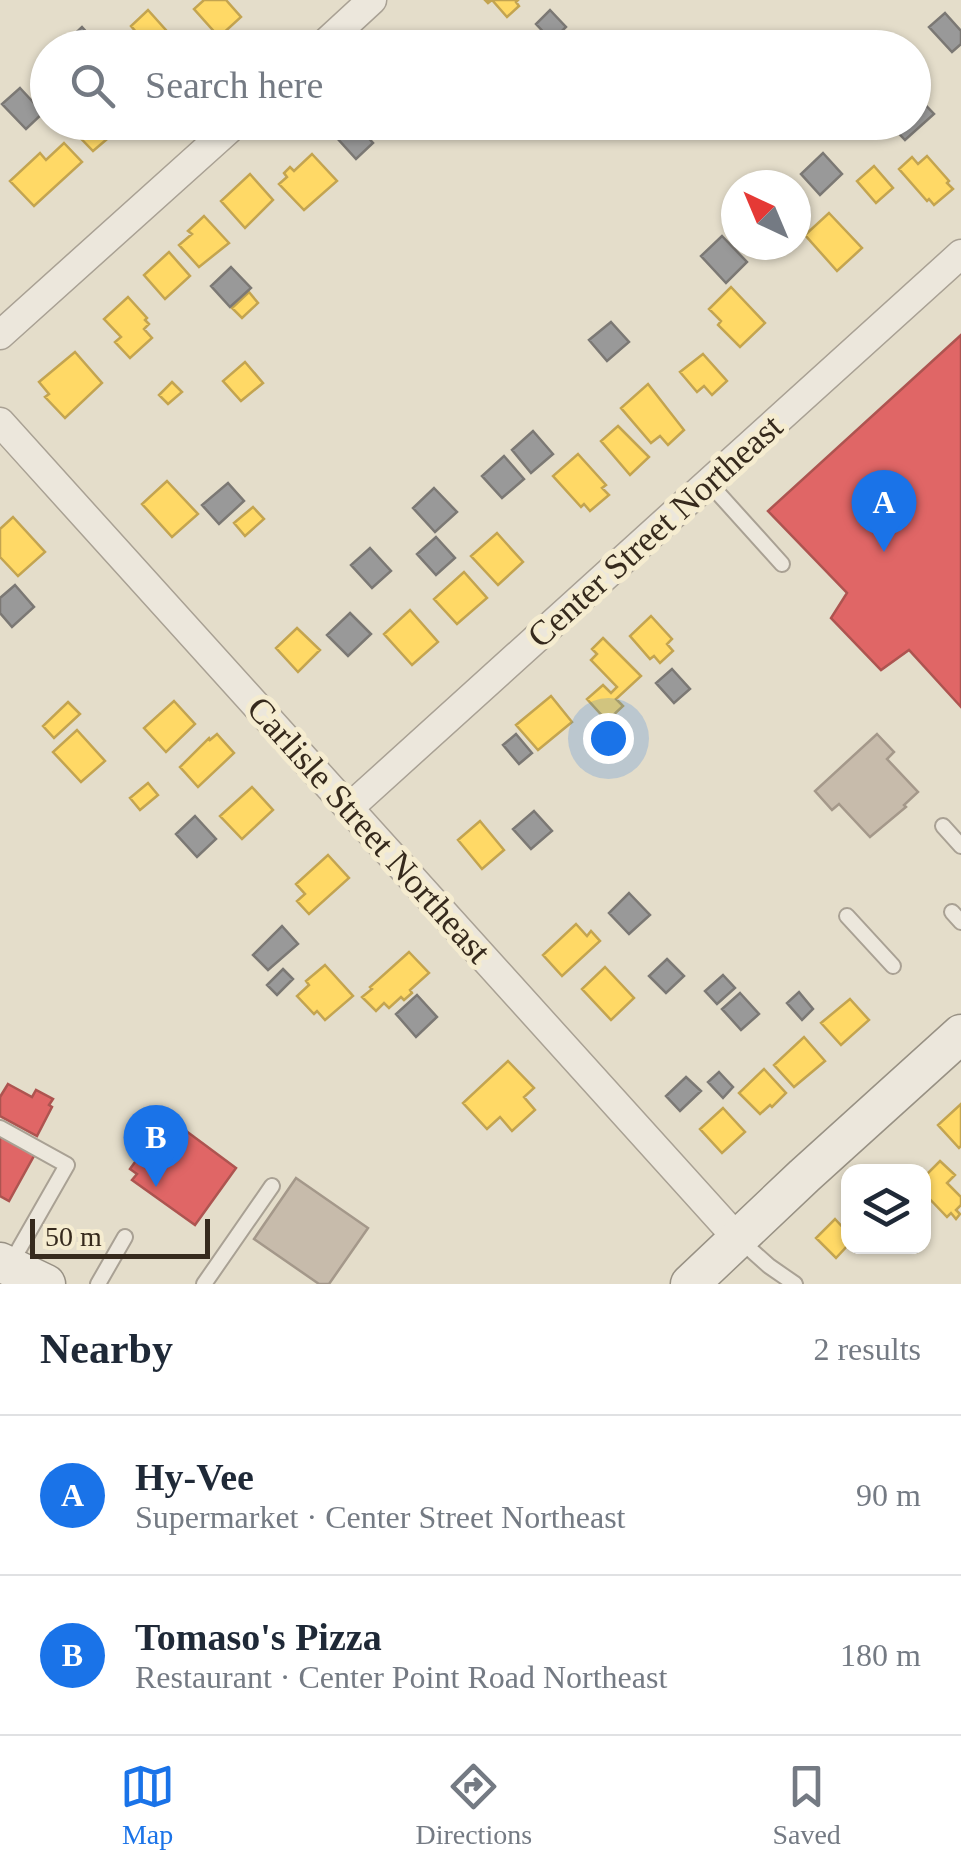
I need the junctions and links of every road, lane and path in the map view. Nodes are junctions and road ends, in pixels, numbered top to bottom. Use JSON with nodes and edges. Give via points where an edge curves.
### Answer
{"nodes":[{"id":1,"x":372,"y":0,"type":"edge"},
{"id":2,"x":340,"y":30,"type":"edge"},
{"id":3,"x":216,"y":140,"type":"edge"},
{"id":4,"x":961,"y":254,"type":"edge"},
{"id":5,"x":0,"y":336,"type":"edge"},
{"id":6,"x":0,"y":422,"type":"edge"},
{"id":7,"x":709,"y":483,"type":"junction"},
{"id":8,"x":782,"y":564,"type":"dead end"},
{"id":9,"x":349,"y":808,"type":"junction"},
{"id":10,"x":943,"y":826,"type":"dead end"},
{"id":11,"x":961,"y":846,"type":"edge"},
{"id":12,"x":847,"y":916,"type":"dead end"},
{"id":13,"x":893,"y":966,"type":"dead end"},
{"id":14,"x":961,"y":1034,"type":"edge"},
{"id":15,"x":0,"y":1128,"type":"edge"},
{"id":16,"x":272,"y":1186,"type":"dead end"},
{"id":17,"x":125,"y":1237,"type":"dead end"},
{"id":18,"x":738,"y":1239,"type":"junction"},
{"id":19,"x":5,"y":1265,"type":"edge"},
{"id":20,"x":769,"y":1266,"type":"junction"},
{"id":21,"x":210,"y":1282,"type":"edge"},
{"id":22,"x":46,"y":1284,"type":"edge"},
{"id":23,"x":98,"y":1284,"type":"edge"},
{"id":24,"x":690,"y":1284,"type":"edge"},
{"id":25,"x":768,"y":1284,"type":"edge"},
{"id":26,"x":795,"y":1284,"type":"edge"}],
"edges":[{"from":1,"to":2,"type":"street"},
{"from":3,"to":5,"type":"street"},
{"from":4,"to":7,"type":"street","name":"Center Street Northeast"},
{"from":6,"to":9,"type":"street","name":"Carlisle Street Northeast"},
{"from":7,"to":8,"type":"lane"},
{"from":7,"to":9,"type":"street","name":"Center Street Northeast"},
{"from":9,"to":18,"type":"street","name":"Carlisle Street Northeast"},
{"from":10,"to":11,"type":"lane"},
{"from":12,"to":13,"type":"lane"},
{"from":14,"to":18,"type":"main road"},
{"from":15,"to":19,"type":"lane","via":[[67,1165]]},
{"from":16,"to":21,"type":"lane"},
{"from":17,"to":23,"type":"lane"},
{"from":18,"to":20,"type":"lane"},
{"from":18,"to":24,"type":"main road"},
{"from":19,"to":22,"type":"main road"},
{"from":20,"to":25,"type":"lane"},
{"from":20,"to":26,"type":"lane"}]}
